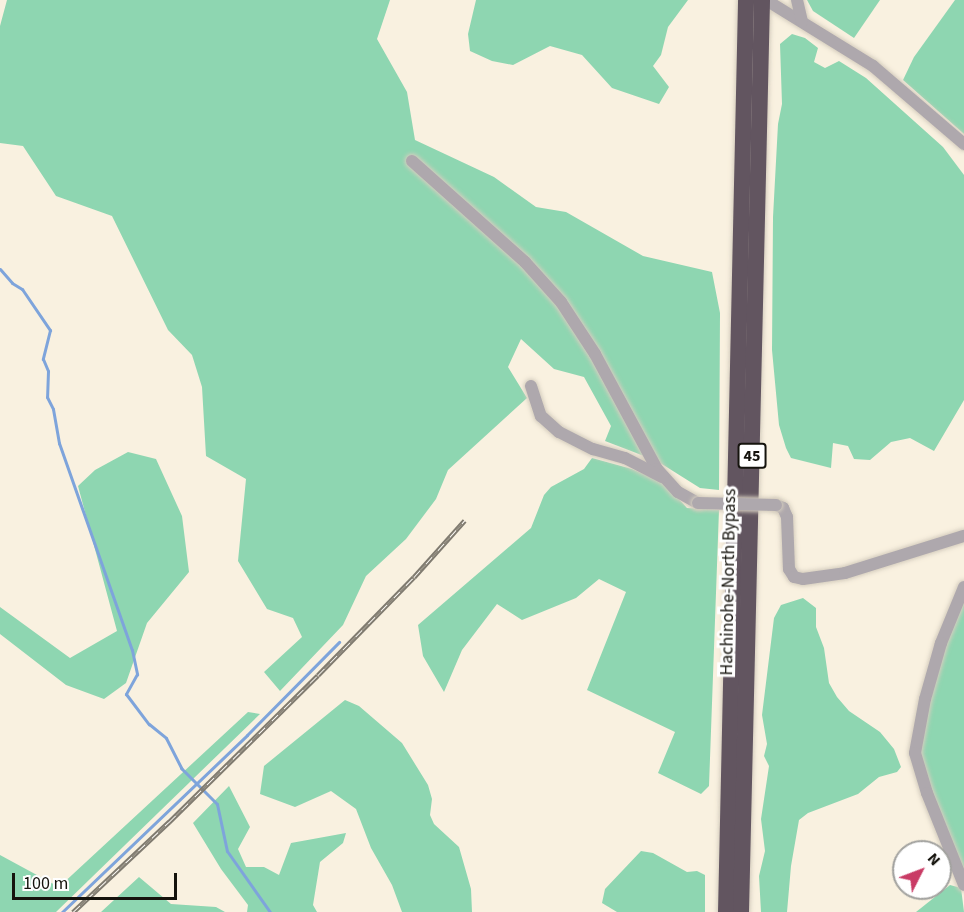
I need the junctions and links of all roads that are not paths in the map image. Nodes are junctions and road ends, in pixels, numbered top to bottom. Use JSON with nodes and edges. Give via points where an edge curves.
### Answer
{"nodes":[{"id":1,"x":746,"y":0,"type":"edge"},
{"id":2,"x":764,"y":0,"type":"edge"},
{"id":3,"x":797,"y":0,"type":"edge"},
{"id":4,"x":802,"y":21,"type":"junction"},
{"id":5,"x":964,"y":144,"type":"edge"},
{"id":6,"x":412,"y":161,"type":"dead end"},
{"id":7,"x":531,"y":386,"type":"dead end"},
{"id":8,"x":668,"y":481,"type":"junction"},
{"id":9,"x":964,"y":536,"type":"edge"},
{"id":10,"x":964,"y":587,"type":"edge"},
{"id":11,"x":964,"y":885,"type":"edge"},
{"id":12,"x":726,"y":912,"type":"edge"},
{"id":13,"x":741,"y":912,"type":"edge"}],
"edges":[{"from":1,"to":12,"type":"highway","name":"Hachinohe-North Bypass","number":"45"},
{"from":2,"to":4,"type":"street"},
{"from":2,"to":13,"type":"highway","name":"Hachinohe-North Bypass","number":"45"},
{"from":3,"to":4,"type":"street"},
{"from":4,"to":5,"type":"street","via":[[873,66]]},
{"from":6,"to":8,"type":"street","via":[[525,262],[561,302],[595,354],[657,469]]},
{"from":7,"to":8,"type":"street","via":[[541,416],[559,432],[593,449],[625,458]]},
{"from":8,"to":9,"type":"street","bridge":true,"via":[[678,492],[698,502],[783,508],[787,517],[789,569],[794,577],[803,579],[844,573]]},
{"from":10,"to":11,"type":"street","via":[[941,643],[915,753]]}]}
